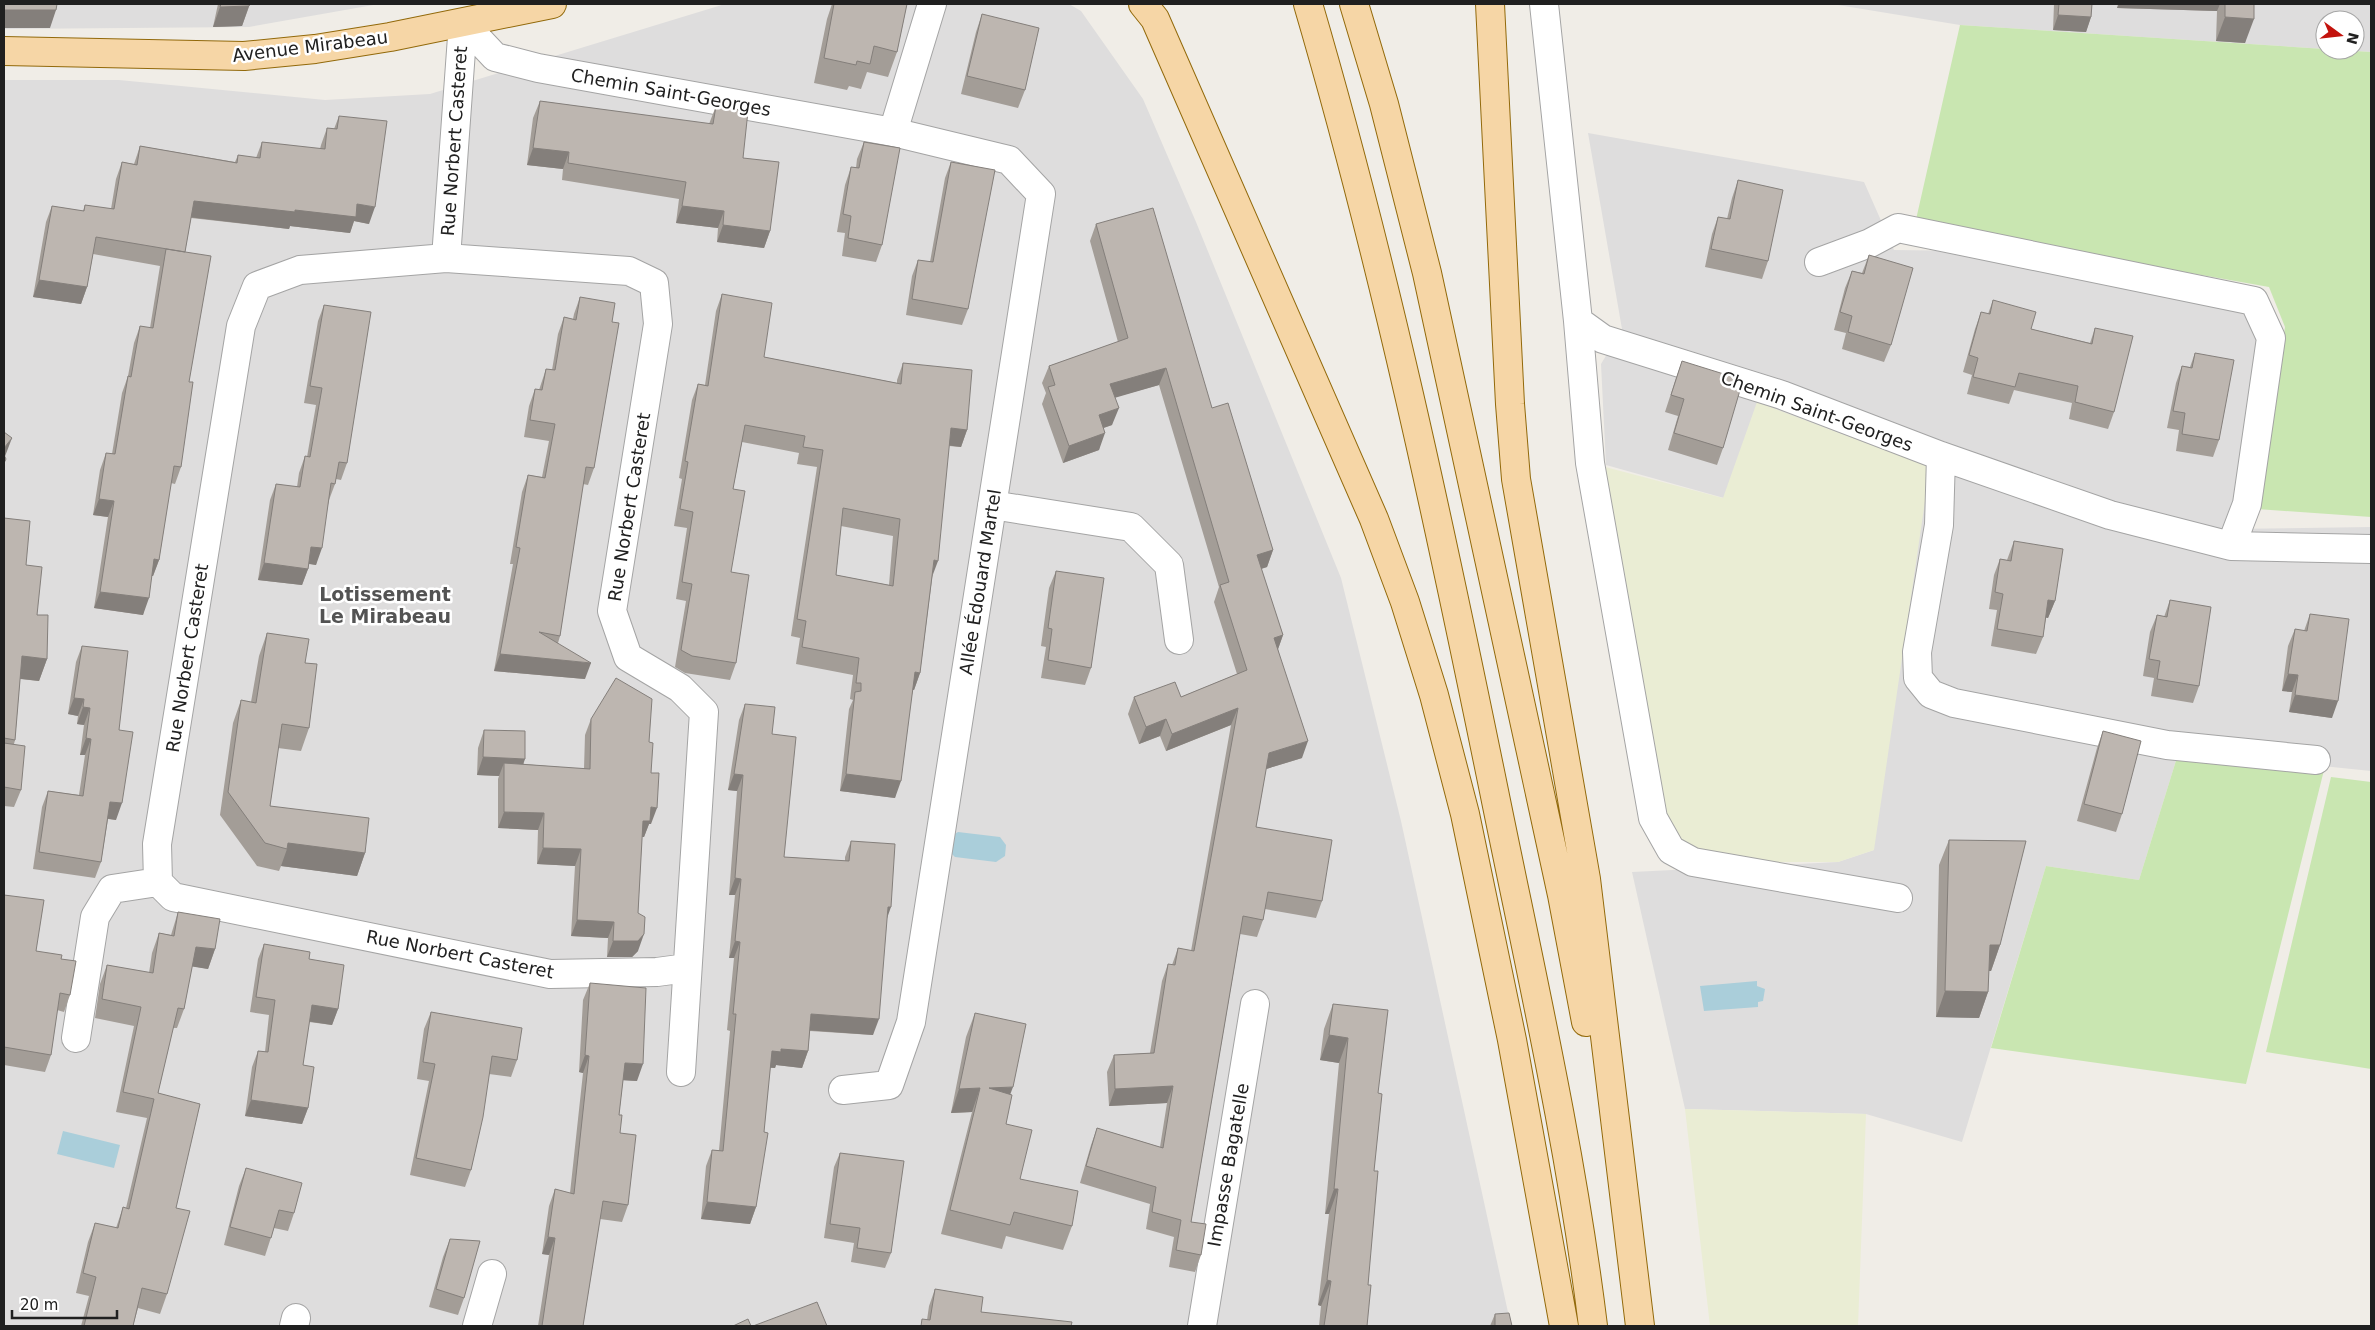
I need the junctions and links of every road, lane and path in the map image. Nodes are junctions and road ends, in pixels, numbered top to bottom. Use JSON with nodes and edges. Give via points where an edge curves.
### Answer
{"nodes":[{"id":1,"x":552,"y":4,"type":"edge"},
{"id":2,"x":932,"y":4,"type":"edge"},
{"id":3,"x":1143,"y":4,"type":"edge"},
{"id":4,"x":1308,"y":4,"type":"edge"},
{"id":5,"x":1354,"y":4,"type":"edge"},
{"id":6,"x":1490,"y":4,"type":"edge"},
{"id":7,"x":1544,"y":4,"type":"edge"},
{"id":8,"x":463,"y":23,"type":"junction"},
{"id":9,"x":4,"y":51,"type":"edge"},
{"id":10,"x":893,"y":132,"type":"junction"},
{"id":11,"x":446,"y":258,"type":"junction"},
{"id":12,"x":1819,"y":262,"type":"dead end"},
{"id":13,"x":1578,"y":321,"type":"junction"},
{"id":14,"x":1941,"y":456,"type":"junction"},
{"id":15,"x":992,"y":504,"type":"junction"},
{"id":16,"x":2231,"y":546,"type":"junction"},
{"id":17,"x":2371,"y":549,"type":"edge"},
{"id":18,"x":1179,"y":640,"type":"dead end"},
{"id":19,"x":2316,"y":760,"type":"dead end"},
{"id":20,"x":158,"y":882,"type":"junction"},
{"id":21,"x":1898,"y":898,"type":"dead end"},
{"id":22,"x":687,"y":968,"type":"junction"},
{"id":23,"x":1255,"y":1004,"type":"dead end"},
{"id":24,"x":76,"y":1038,"type":"dead end"},
{"id":25,"x":681,"y":1072,"type":"dead end"},
{"id":26,"x":843,"y":1090,"type":"dead end"},
{"id":27,"x":1632,"y":1269,"type":"junction"},
{"id":28,"x":492,"y":1274,"type":"dead end"},
{"id":29,"x":477,"y":1326,"type":"edge"},
{"id":30,"x":1202,"y":1326,"type":"edge"},
{"id":31,"x":1564,"y":1326,"type":"edge"},
{"id":32,"x":1593,"y":1326,"type":"edge"},
{"id":33,"x":1640,"y":1326,"type":"edge"}],
"edges":[{"from":1,"to":8,"type":"main road","name":"Avenue Mirabeau"},
{"from":2,"to":10,"type":"street"},
{"from":3,"to":31,"type":"main road","via":[[1155,19],[1374,520],[1405,602],[1434,695],[1465,814],[1512,1040]]},
{"from":4,"to":32,"type":"main road","via":[[1388,301],[1448,570],[1544,1037],[1583,1248]]},
{"from":5,"to":27,"type":"main road","via":[[1384,104],[1429,282],[1562,895]]},
{"from":6,"to":27,"type":"main road","via":[[1516,479],[1586,879]]},
{"from":7,"to":13,"type":"street"},
{"from":8,"to":9,"type":"main road","name":"Avenue Mirabeau","via":[[315,49],[244,56]]},
{"from":8,"to":10,"type":"street","name":"Chemin Saint-Georges","via":[[494,57],[538,68]]},
{"from":8,"to":11,"type":"street","name":"Rue Norbert Casteret"},
{"from":10,"to":15,"type":"street","name":"Allée Édouard Martel","via":[[1009,160],[1042,194]]},
{"from":11,"to":20,"type":"street","name":"Rue Norbert Casteret","via":[[300,270],[257,286],[241,326],[157,844]]},
{"from":11,"to":22,"type":"street","name":"Rue Norbert Casteret","via":[[629,271],[654,283],[658,324],[612,611],[628,658],[680,688],[704,712]]},
{"from":12,"to":16,"type":"street","via":[[1870,243],[1898,228],[2254,301],[2271,338],[2247,504]]},
{"from":13,"to":14,"type":"street","name":"Chemin Saint-Georges","via":[[1603,338],[1782,395]]},
{"from":13,"to":21,"type":"street","via":[[1590,463],[1653,818],[1671,850],[1693,862]]},
{"from":14,"to":16,"type":"street","name":"Chemin Saint-Georges","via":[[2110,515]]},
{"from":14,"to":19,"type":"street","via":[[1939,525],[1917,652],[1918,678],[1931,694],[1954,703],[2167,745]]},
{"from":15,"to":18,"type":"street","via":[[1131,527],[1169,566]]},
{"from":15,"to":26,"type":"street","name":"Allée Édouard Martel","via":[[910,1022],[889,1085]]},
{"from":16,"to":17,"type":"street","name":"Chemin Saint-Georges"},
{"from":20,"to":22,"type":"street","name":"Rue Norbert Casteret","via":[[173,897],[550,974],[657,972]]},
{"from":20,"to":24,"type":"street","via":[[112,889],[94,917]]},
{"from":22,"to":25,"type":"street"},
{"from":23,"to":30,"type":"street","name":"Impasse Bagatelle"},
{"from":27,"to":33,"type":"main road"},
{"from":28,"to":29,"type":"street"}]}
